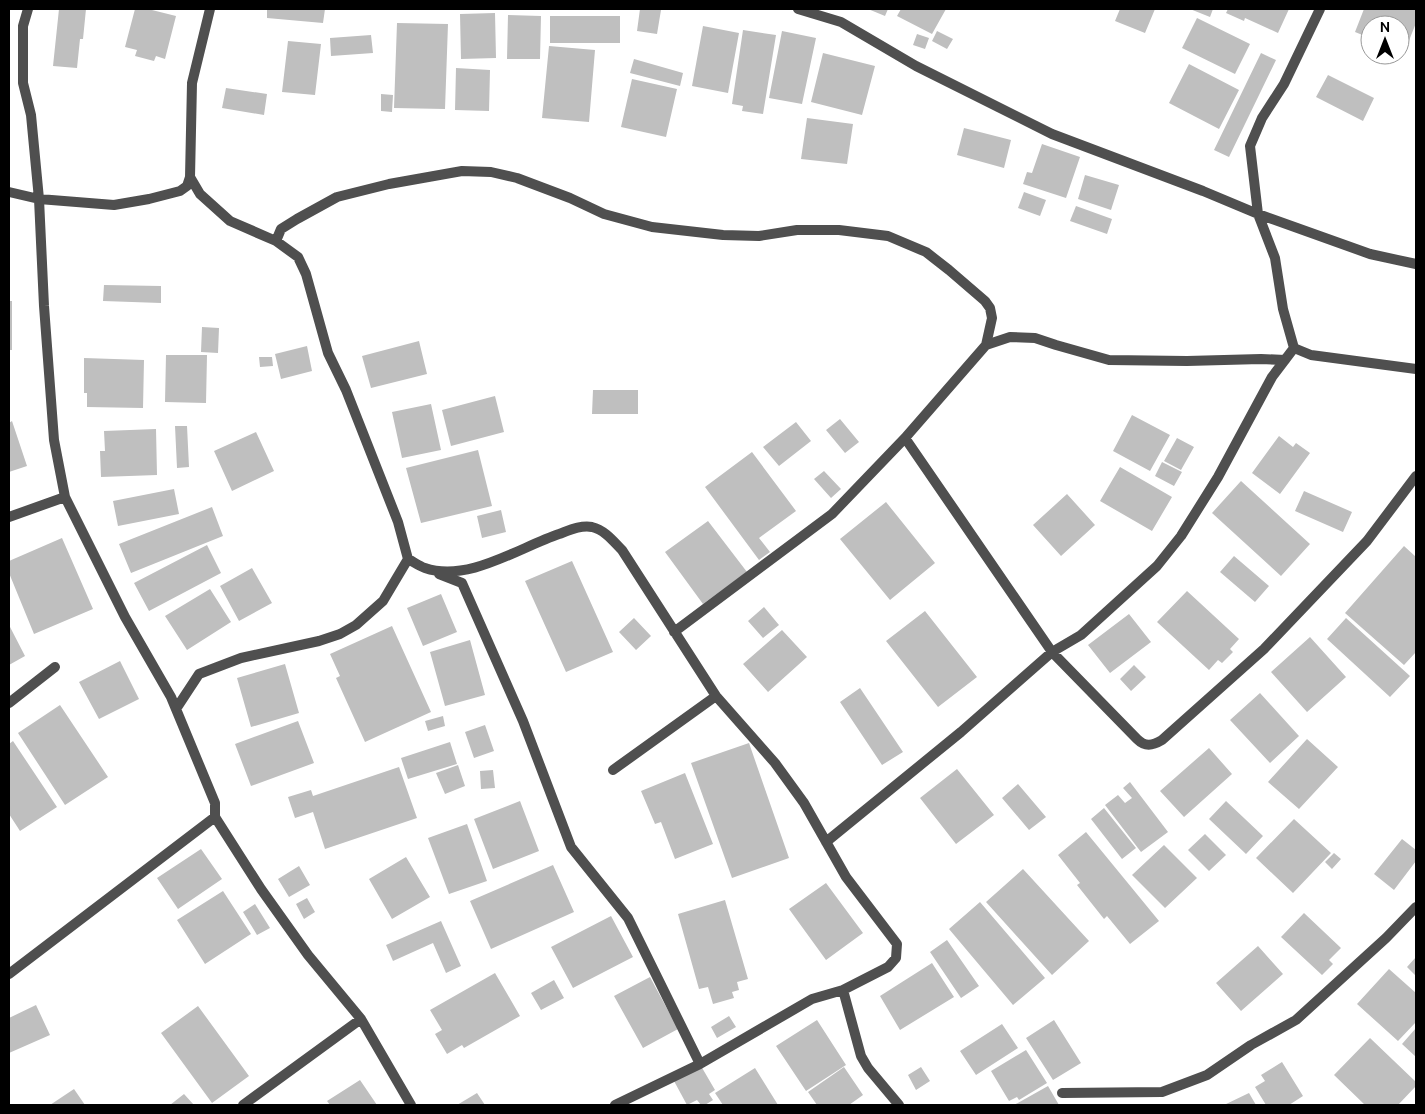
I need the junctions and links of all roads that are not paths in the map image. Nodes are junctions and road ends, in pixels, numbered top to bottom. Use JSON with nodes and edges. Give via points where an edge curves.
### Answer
{"nodes":[{"id":1,"x":28,"y":9,"type":"edge"},
{"id":2,"x":210,"y":9,"type":"edge"},
{"id":3,"x":798,"y":9,"type":"edge"},
{"id":4,"x":1320,"y":9,"type":"edge"},
{"id":5,"x":190,"y":177,"type":"junction"},
{"id":6,"x":180,"y":191,"type":"junction"},
{"id":7,"x":9,"y":192,"type":"edge"},
{"id":8,"x":200,"y":194,"type":"junction"},
{"id":9,"x":39,"y":199,"type":"junction"},
{"id":10,"x":1258,"y":214,"type":"junction"},
{"id":11,"x":276,"y":241,"type":"junction"},
{"id":12,"x":1416,"y":264,"type":"edge"},
{"id":13,"x":986,"y":345,"type":"junction"},
{"id":14,"x":1294,"y":348,"type":"junction"},
{"id":15,"x":1285,"y":360,"type":"junction"},
{"id":16,"x":1416,"y":368,"type":"edge"},
{"id":17,"x":906,"y":438,"type":"junction"},
{"id":18,"x":1416,"y":476,"type":"edge"},
{"id":19,"x":65,"y":497,"type":"junction"},
{"id":20,"x":9,"y":517,"type":"edge"},
{"id":21,"x":408,"y":559,"type":"junction"},
{"id":22,"x":425,"y":568,"type":"junction"},
{"id":23,"x":674,"y":632,"type":"junction"},
{"id":24,"x":1052,"y":652,"type":"junction"},
{"id":25,"x":55,"y":667,"type":"dead end"},
{"id":26,"x":716,"y":696,"type":"junction"},
{"id":27,"x":9,"y":703,"type":"edge"},
{"id":28,"x":176,"y":709,"type":"junction"},
{"id":29,"x":614,"y":770,"type":"dead end"},
{"id":30,"x":215,"y":817,"type":"junction"},
{"id":31,"x":826,"y":842,"type":"junction"},
{"id":32,"x":1416,"y":907,"type":"edge"},
{"id":33,"x":9,"y":974,"type":"edge"},
{"id":34,"x":843,"y":990,"type":"junction"},
{"id":35,"x":362,"y":1019,"type":"junction"},
{"id":36,"x":700,"y":1064,"type":"junction"},
{"id":37,"x":1062,"y":1093,"type":"dead end"},
{"id":38,"x":243,"y":1105,"type":"edge"},
{"id":39,"x":411,"y":1105,"type":"edge"},
{"id":40,"x":616,"y":1105,"type":"edge"},
{"id":41,"x":899,"y":1105,"type":"edge"}],
"edges":[{"from":1,"to":9,"type":"street","via":[[23,26],[23,84],[31,115]]},
{"from":2,"to":5,"type":"street","via":[[192,83]]},
{"from":3,"to":10,"type":"street","via":[[841,22],[916,66],[1052,134]]},
{"from":4,"to":10,"type":"street","via":[[1250,146]]},
{"from":5,"to":6,"type":"street","via":[[187,186]]},
{"from":5,"to":8,"type":"street"},
{"from":6,"to":8,"type":"street"},
{"from":6,"to":9,"type":"street","via":[[114,205]]},
{"from":7,"to":9,"type":"street"},
{"from":8,"to":11,"type":"street","via":[[230,221]]},
{"from":9,"to":19,"type":"street","via":[[54,440]]},
{"from":10,"to":12,"type":"street","via":[[1370,254]]},
{"from":10,"to":14,"type":"street","via":[[1275,258],[1283,309]]},
{"from":11,"to":13,"type":"street","via":[[281,229],[337,197],[462,171],[491,172],[517,178],[604,214],[652,227],[723,235],[759,236],[797,230],[839,230],[888,236],[926,252],[985,301],[992,318]]},
{"from":11,"to":21,"type":"street","via":[[298,257],[306,274],[328,353],[398,522]]},
{"from":13,"to":15,"type":"street","via":[[1010,337],[1035,338],[1109,360]]},
{"from":13,"to":17,"type":"street"},
{"from":14,"to":15,"type":"street"},
{"from":14,"to":16,"type":"street","via":[[1311,355]]},
{"from":15,"to":24,"type":"street","via":[[1272,377],[1218,477],[1181,536],[1157,566],[1081,635]]},
{"from":17,"to":23,"type":"street","via":[[832,514]]},
{"from":17,"to":24,"type":"street"},
{"from":18,"to":24,"type":"street","via":[[1367,541],[1264,649],[1154,745],[1142,744]]},
{"from":19,"to":20,"type":"street"},
{"from":19,"to":28,"type":"street"},
{"from":21,"to":22,"type":"street"},
{"from":21,"to":28,"type":"street","via":[[383,601],[356,625],[319,641],[241,658],[199,674]]},
{"from":22,"to":23,"type":"street","via":[[454,572],[491,562],[580,527],[594,527],[622,550]]},
{"from":22,"to":36,"type":"street","via":[[462,583],[523,721],[571,847],[628,918]]},
{"from":23,"to":26,"type":"street"},
{"from":24,"to":31,"type":"street","via":[[961,732]]},
{"from":25,"to":27,"type":"street"},
{"from":26,"to":29,"type":"street"},
{"from":26,"to":31,"type":"street","via":[[775,762]]},
{"from":28,"to":30,"type":"street","via":[[215,803]]},
{"from":30,"to":33,"type":"street"},
{"from":30,"to":35,"type":"street","via":[[308,955]]},
{"from":31,"to":34,"type":"street","via":[[846,877],[897,944],[896,958],[888,967]]},
{"from":32,"to":37,"type":"street","via":[[1296,1020],[1250,1045],[1207,1075],[1162,1092]]},
{"from":34,"to":36,"type":"street","via":[[812,999]]},
{"from":34,"to":41,"type":"street","via":[[861,1056]]},
{"from":35,"to":38,"type":"street"},
{"from":35,"to":39,"type":"street"},
{"from":36,"to":40,"type":"street"}]}
